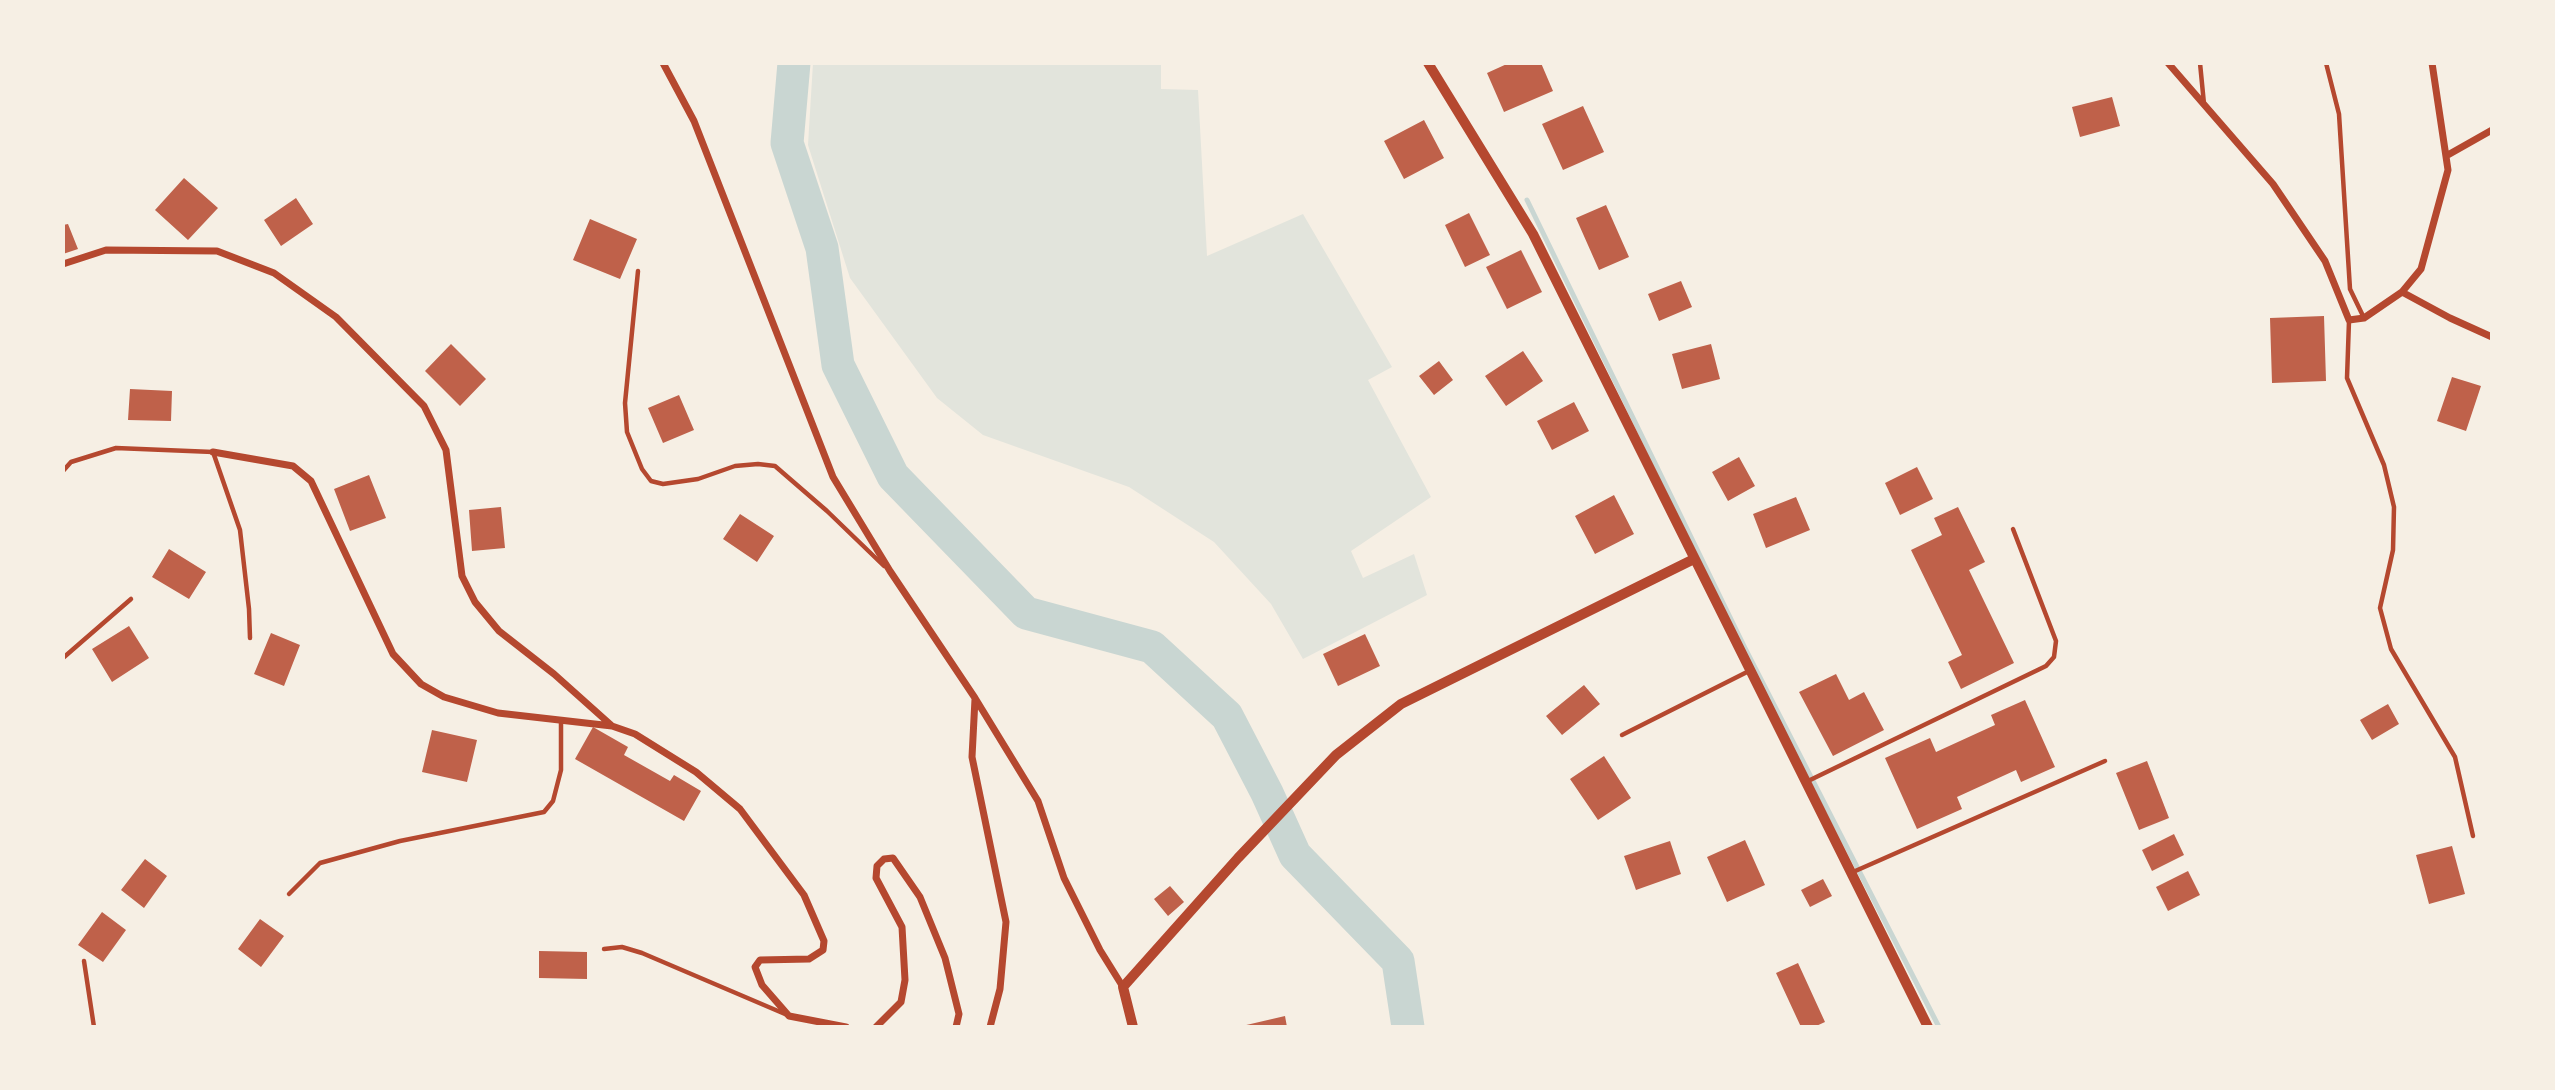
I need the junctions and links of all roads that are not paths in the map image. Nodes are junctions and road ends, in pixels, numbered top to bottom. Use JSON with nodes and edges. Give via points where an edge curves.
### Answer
{"nodes":[{"id":1,"x":663,"y":63,"type":"edge"},
{"id":2,"x":1428,"y":63,"type":"edge"},
{"id":3,"x":2168,"y":63,"type":"edge"},
{"id":4,"x":2200,"y":63,"type":"edge"},
{"id":5,"x":2326,"y":63,"type":"edge"},
{"id":6,"x":2432,"y":63,"type":"edge"},
{"id":7,"x":2204,"y":105,"type":"junction"},
{"id":8,"x":2492,"y":130,"type":"edge"},
{"id":9,"x":2446,"y":156,"type":"junction"},
{"id":10,"x":63,"y":264,"type":"edge"},
{"id":11,"x":638,"y":271,"type":"dead end"},
{"id":12,"x":2402,"y":292,"type":"junction"},
{"id":13,"x":2364,"y":318,"type":"junction"},
{"id":14,"x":2349,"y":320,"type":"junction"},
{"id":15,"x":2492,"y":337,"type":"edge"},
{"id":16,"x":213,"y":452,"type":"junction"},
{"id":17,"x":63,"y":471,"type":"edge"},
{"id":18,"x":2013,"y":528,"type":"dead end"},
{"id":19,"x":1694,"y":559,"type":"junction"},
{"id":20,"x":890,"y":571,"type":"junction"},
{"id":21,"x":131,"y":599,"type":"dead end"},
{"id":22,"x":250,"y":638,"type":"dead end"},
{"id":23,"x":63,"y":658,"type":"edge"},
{"id":24,"x":1749,"y":670,"type":"junction"},
{"id":25,"x":975,"y":698,"type":"junction"},
{"id":26,"x":561,"y":721,"type":"junction"},
{"id":27,"x":612,"y":726,"type":"junction"},
{"id":28,"x":1622,"y":735,"type":"dead end"},
{"id":29,"x":2105,"y":761,"type":"dead end"},
{"id":30,"x":1807,"y":781,"type":"junction"},
{"id":31,"x":2473,"y":836,"type":"dead end"},
{"id":32,"x":1853,"y":872,"type":"junction"},
{"id":33,"x":289,"y":894,"type":"dead end"},
{"id":34,"x":604,"y":949,"type":"dead end"},
{"id":35,"x":84,"y":961,"type":"dead end"},
{"id":36,"x":1123,"y":987,"type":"junction"},
{"id":37,"x":789,"y":1016,"type":"junction"},
{"id":38,"x":94,"y":1027,"type":"edge"},
{"id":39,"x":846,"y":1027,"type":"edge"},
{"id":40,"x":876,"y":1027,"type":"edge"},
{"id":41,"x":956,"y":1027,"type":"edge"},
{"id":42,"x":990,"y":1027,"type":"edge"},
{"id":43,"x":1133,"y":1027,"type":"edge"},
{"id":44,"x":1928,"y":1027,"type":"edge"}],
"edges":[{"from":1,"to":20,"type":"street","via":[[694,121],[833,477]]},
{"from":2,"to":19,"type":"street","via":[[1533,234]]},
{"from":3,"to":7,"type":"street"},
{"from":4,"to":7,"type":"lane"},
{"from":5,"to":13,"type":"lane","via":[[2339,114],[2350,289]]},
{"from":6,"to":9,"type":"street"},
{"from":7,"to":14,"type":"street","via":[[2273,184],[2325,261]]},
{"from":8,"to":9,"type":"street"},
{"from":9,"to":12,"type":"street","via":[[2448,170],[2421,269]]},
{"from":10,"to":27,"type":"street","via":[[106,250],[217,251],[274,273],[336,317],[424,406],[446,450],[462,576],[475,602],[499,631]]},
{"from":11,"to":20,"type":"lane","via":[[625,403],[627,432],[651,481],[663,484],[698,479],[735,466],[775,466]]},
{"from":12,"to":13,"type":"street"},
{"from":12,"to":15,"type":"street"},
{"from":13,"to":14,"type":"street"},
{"from":14,"to":31,"type":"lane","via":[[2347,378],[2384,465],[2394,507],[2393,550],[2380,608],[2391,649],[2455,757]]},
{"from":16,"to":17,"type":"lane","via":[[116,448],[71,462]]},
{"from":16,"to":22,"type":"lane","via":[[240,530]]},
{"from":16,"to":26,"type":"street","via":[[293,466],[311,481],[393,653],[421,684],[444,697],[498,713]]},
{"from":18,"to":30,"type":"lane","via":[[2056,640],[2054,657],[2046,666]]},
{"from":19,"to":24,"type":"street"},
{"from":19,"to":36,"type":"street","via":[[1401,704],[1336,755]]},
{"from":20,"to":25,"type":"street"},
{"from":21,"to":23,"type":"lane"},
{"from":24,"to":28,"type":"lane"},
{"from":24,"to":30,"type":"street"},
{"from":25,"to":36,"type":"street","via":[[1038,801],[1063,878]]},
{"from":25,"to":42,"type":"street","via":[[972,757],[1006,922],[1000,989]]},
{"from":26,"to":27,"type":"street"},
{"from":26,"to":33,"type":"lane","via":[[561,770],[553,801],[544,813],[400,841],[320,863]]},
{"from":27,"to":37,"type":"street","via":[[635,734],[695,772],[740,809],[804,895],[824,941],[823,950],[808,959],[760,960],[755,967],[762,985]]},
{"from":29,"to":32,"type":"lane"},
{"from":30,"to":32,"type":"street"},
{"from":32,"to":44,"type":"street"},
{"from":34,"to":37,"type":"lane","via":[[622,947],[642,953]]},
{"from":35,"to":38,"type":"lane"},
{"from":36,"to":43,"type":"street"},
{"from":37,"to":39,"type":"street"},
{"from":40,"to":41,"type":"street","via":[[901,1002],[905,980],[902,927],[876,878],[877,866],[892,858],[920,897],[945,958],[959,1014]]}]}
